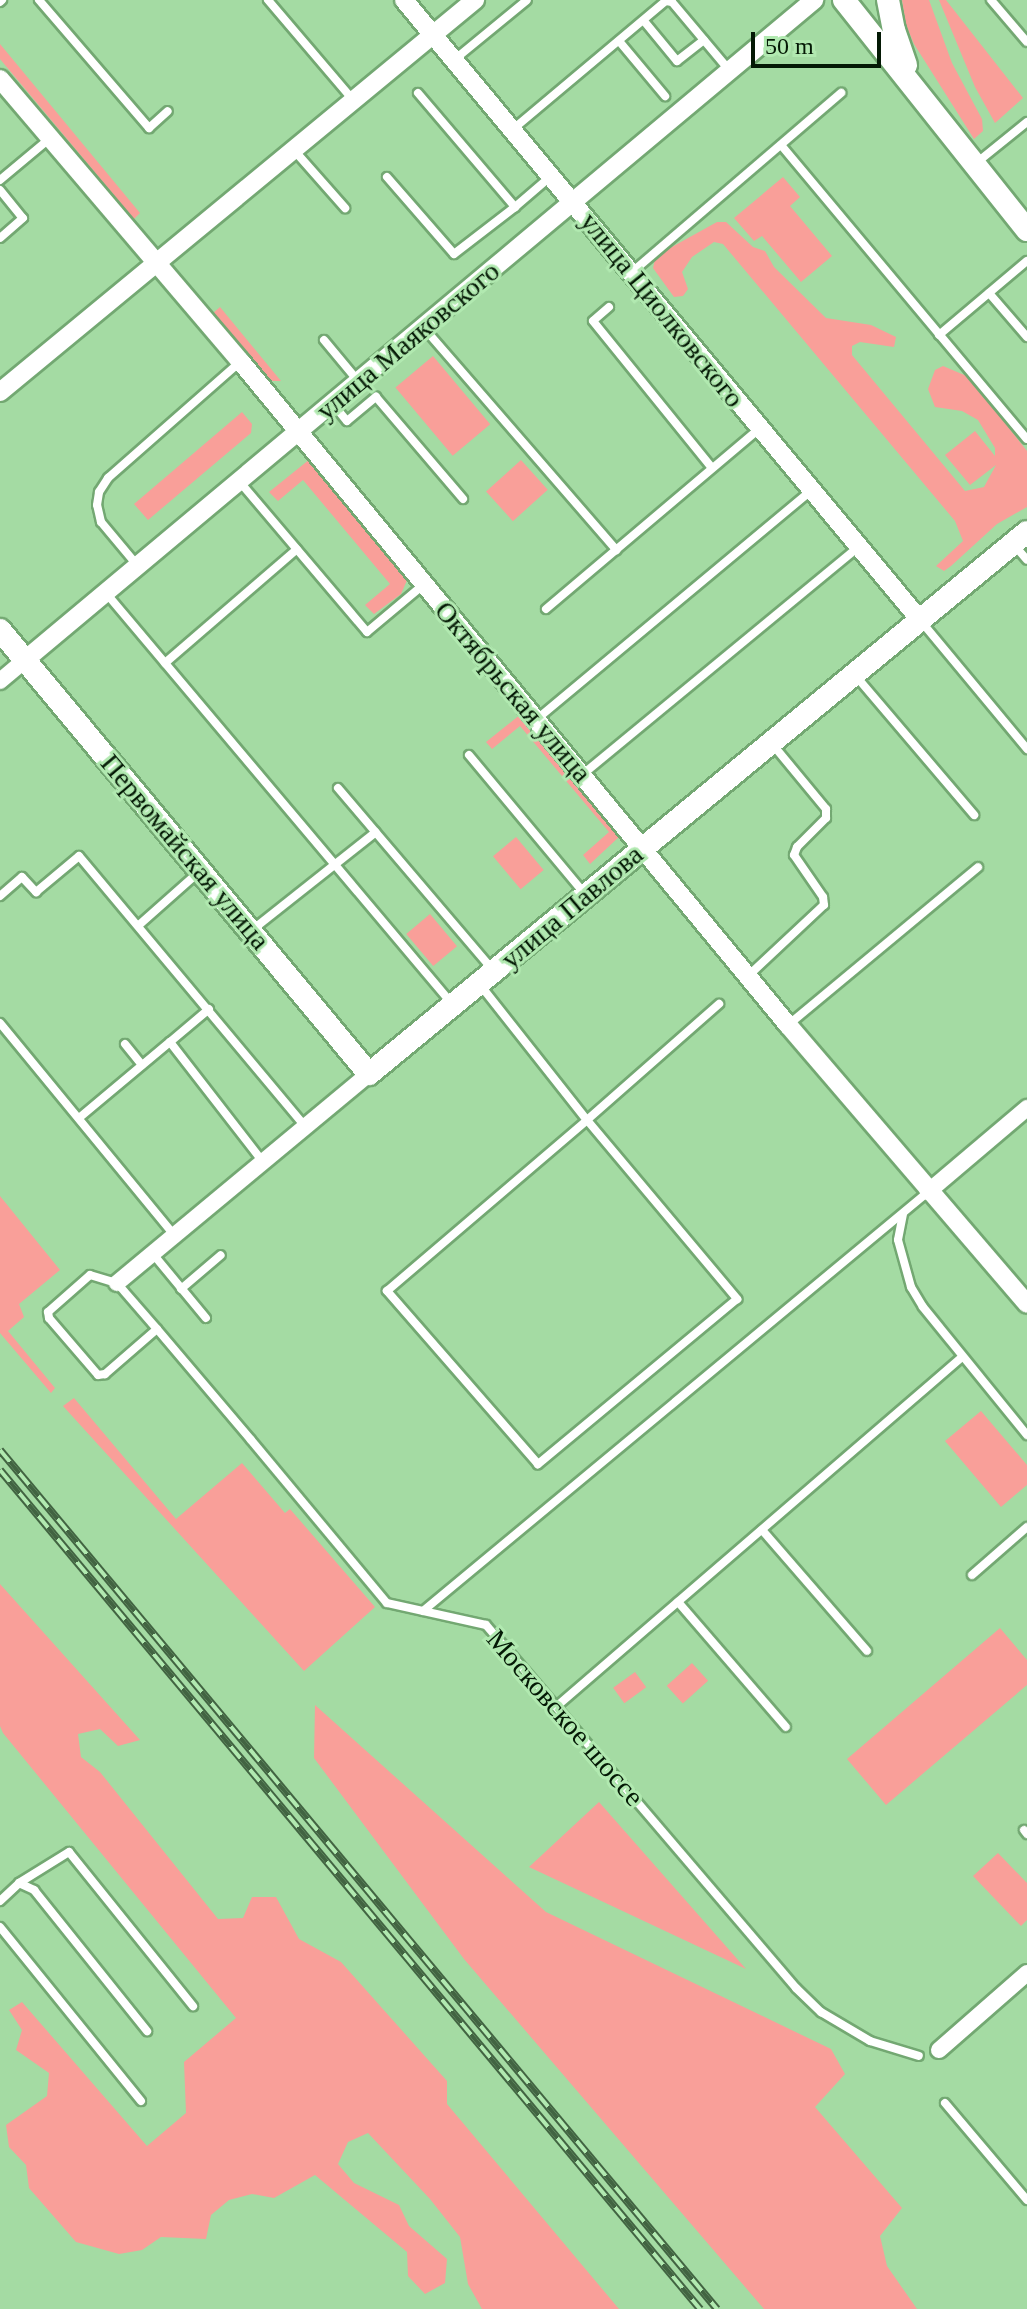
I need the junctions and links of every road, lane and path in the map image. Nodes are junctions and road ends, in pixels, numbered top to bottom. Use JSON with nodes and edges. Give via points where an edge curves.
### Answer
{"nodes":[{"id":1,"x":39,"y":0,"type":"edge"},
{"id":2,"x":268,"y":0,"type":"edge"},
{"id":3,"x":404,"y":0,"type":"edge"},
{"id":4,"x":475,"y":0,"type":"edge"},
{"id":5,"x":527,"y":0,"type":"edge"},
{"id":6,"x":814,"y":0,"type":"edge"},
{"id":7,"x":844,"y":0,"type":"edge"},
{"id":8,"x":888,"y":0,"type":"edge"},
{"id":9,"x":991,"y":0,"type":"edge"},
{"id":10,"x":644,"y":21,"type":"junction"},
{"id":11,"x":433,"y":35,"type":"junction"},
{"id":12,"x":704,"y":40,"type":"junction"},
{"id":13,"x":619,"y":41,"type":"junction"},
{"id":14,"x":1027,"y":42,"type":"edge"},
{"id":15,"x":454,"y":60,"type":"junction"},
{"id":16,"x":730,"y":71,"type":"junction"},
{"id":17,"x":0,"y":79,"type":"edge"},
{"id":18,"x":418,"y":93,"type":"dead end"},
{"id":19,"x":841,"y":93,"type":"dead end"},
{"id":20,"x":665,"y":96,"type":"dead end"},
{"id":21,"x":353,"y":100,"type":"junction"},
{"id":22,"x":926,"y":101,"type":"junction"},
{"id":23,"x":168,"y":111,"type":"dead end"},
{"id":24,"x":1027,"y":122,"type":"edge"},
{"id":25,"x":512,"y":130,"type":"junction"},
{"id":26,"x":49,"y":139,"type":"junction"},
{"id":27,"x":781,"y":145,"type":"junction"},
{"id":28,"x":293,"y":149,"type":"junction"},
{"id":29,"x":975,"y":165,"type":"junction"},
{"id":30,"x":551,"y":176,"type":"junction"},
{"id":31,"x":387,"y":177,"type":"dead end"},
{"id":32,"x":0,"y":180,"type":"edge"},
{"id":33,"x":0,"y":190,"type":"edge"},
{"id":34,"x":574,"y":202,"type":"junction"},
{"id":35,"x":515,"y":207,"type":"junction"},
{"id":36,"x":345,"y":208,"type":"dead end"},
{"id":37,"x":1027,"y":230,"type":"edge"},
{"id":38,"x":0,"y":238,"type":"edge"},
{"id":39,"x":1027,"y":261,"type":"edge"},
{"id":40,"x":157,"y":262,"type":"junction"},
{"id":41,"x":631,"y":274,"type":"junction"},
{"id":42,"x":989,"y":293,"type":"junction"},
{"id":43,"x":609,"y":307,"type":"dead end"},
{"id":44,"x":423,"y":328,"type":"junction"},
{"id":45,"x":939,"y":335,"type":"junction"},
{"id":46,"x":1027,"y":337,"type":"edge"},
{"id":47,"x":324,"y":340,"type":"dead end"},
{"id":48,"x":241,"y":362,"type":"junction"},
{"id":49,"x":359,"y":382,"type":"junction"},
{"id":50,"x":0,"y":392,"type":"edge"},
{"id":51,"x":333,"y":403,"type":"junction"},
{"id":52,"x":760,"y":429,"type":"junction"},
{"id":53,"x":298,"y":432,"type":"junction"},
{"id":54,"x":1027,"y":439,"type":"edge"},
{"id":55,"x":712,"y":468,"type":"junction"},
{"id":56,"x":239,"y":481,"type":"junction"},
{"id":57,"x":811,"y":491,"type":"junction"},
{"id":58,"x":463,"y":499,"type":"dead end"},
{"id":59,"x":1022,"y":545,"type":"edge"},
{"id":60,"x":858,"y":547,"type":"junction"},
{"id":61,"x":297,"y":549,"type":"junction"},
{"id":62,"x":616,"y":550,"type":"junction"},
{"id":63,"x":137,"y":565,"type":"junction"},
{"id":64,"x":424,"y":585,"type":"junction"},
{"id":65,"x":106,"y":592,"type":"junction"},
{"id":66,"x":546,"y":609,"type":"dead end"},
{"id":67,"x":920,"y":620,"type":"junction"},
{"id":68,"x":0,"y":630,"type":"edge"},
{"id":69,"x":25,"y":660,"type":"junction"},
{"id":70,"x":165,"y":663,"type":"junction"},
{"id":71,"x":854,"y":674,"type":"junction"},
{"id":72,"x":0,"y":681,"type":"edge"},
{"id":73,"x":537,"y":719,"type":"junction"},
{"id":74,"x":771,"y":742,"type":"junction"},
{"id":75,"x":1027,"y":749,"type":"edge"},
{"id":76,"x":469,"y":755,"type":"dead end"},
{"id":77,"x":583,"y":774,"type":"junction"},
{"id":78,"x":338,"y":788,"type":"dead end"},
{"id":79,"x":974,"y":815,"type":"dead end"},
{"id":80,"x":376,"y":832,"type":"junction"},
{"id":81,"x":642,"y":848,"type":"junction"},
{"id":82,"x":335,"y":865,"type":"junction"},
{"id":83,"x":978,"y":867,"type":"dead end"},
{"id":84,"x":200,"y":871,"type":"junction"},
{"id":85,"x":586,"y":895,"type":"junction"},
{"id":86,"x":0,"y":896,"type":"edge"},
{"id":87,"x":139,"y":925,"type":"junction"},
{"id":88,"x":251,"y":931,"type":"junction"},
{"id":89,"x":748,"y":976,"type":"junction"},
{"id":90,"x":486,"y":978,"type":"junction"},
{"id":91,"x":719,"y":1004,"type":"dead end"},
{"id":92,"x":453,"y":1005,"type":"junction"},
{"id":93,"x":209,"y":1009,"type":"junction"},
{"id":94,"x":0,"y":1023,"type":"edge"},
{"id":95,"x":788,"y":1025,"type":"junction"},
{"id":96,"x":170,"y":1042,"type":"junction"},
{"id":97,"x":125,"y":1044,"type":"dead end"},
{"id":98,"x":142,"y":1065,"type":"junction"},
{"id":99,"x":369,"y":1074,"type":"junction"},
{"id":100,"x":1027,"y":1108,"type":"edge"},
{"id":101,"x":79,"y":1118,"type":"junction"},
{"id":102,"x":587,"y":1120,"type":"junction"},
{"id":103,"x":306,"y":1127,"type":"junction"},
{"id":104,"x":263,"y":1162,"type":"junction"},
{"id":105,"x":928,"y":1192,"type":"junction"},
{"id":106,"x":904,"y":1213,"type":"junction"},
{"id":107,"x":174,"y":1236,"type":"junction"},
{"id":108,"x":152,"y":1254,"type":"junction"},
{"id":109,"x":221,"y":1255,"type":"dead end"},
{"id":110,"x":117,"y":1283,"type":"junction"},
{"id":111,"x":181,"y":1289,"type":"junction"},
{"id":112,"x":1027,"y":1304,"type":"edge"},
{"id":113,"x":206,"y":1318,"type":"dead end"},
{"id":114,"x":157,"y":1329,"type":"junction"},
{"id":115,"x":962,"y":1357,"type":"junction"},
{"id":116,"x":1027,"y":1435,"type":"edge"},
{"id":117,"x":1027,"y":1527,"type":"edge"},
{"id":118,"x":762,"y":1530,"type":"junction"},
{"id":119,"x":972,"y":1575,"type":"dead end"},
{"id":120,"x":678,"y":1602,"type":"junction"},
{"id":121,"x":423,"y":1611,"type":"junction"},
{"id":122,"x":867,"y":1651,"type":"dead end"},
{"id":123,"x":557,"y":1706,"type":"junction"},
{"id":124,"x":786,"y":1727,"type":"dead end"},
{"id":125,"x":19,"y":1883,"type":"junction"},
{"id":126,"x":0,"y":1901,"type":"edge"},
{"id":127,"x":0,"y":1927,"type":"edge"},
{"id":128,"x":1027,"y":1973,"type":"edge"},
{"id":129,"x":193,"y":2006,"type":"dead end"},
{"id":130,"x":147,"y":2031,"type":"dead end"},
{"id":131,"x":939,"y":2050,"type":"dead end"},
{"id":132,"x":919,"y":2056,"type":"dead end"},
{"id":133,"x":141,"y":2101,"type":"dead end"},
{"id":134,"x":945,"y":2103,"type":"dead end"},
{"id":135,"x":1027,"y":2200,"type":"edge"}],
"edges":[{"from":1,"to":23,"type":"lane","via":[[149,128]]},
{"from":2,"to":21,"type":"lane"},
{"from":3,"to":11,"type":"street","name":"улица Циолковского"},
{"from":4,"to":11,"type":"street"},
{"from":5,"to":15,"type":"lane"},
{"from":6,"to":16,"type":"street","name":"улица Маяковского"},
{"from":7,"to":22,"type":"main road"},
{"from":8,"to":22,"type":"main road","via":[[900,53]]},
{"from":9,"to":14,"type":"lane"},
{"from":10,"to":12,"type":"lane","via":[[670,0]]},
{"from":10,"to":12,"type":"lane","via":[[677,61]]},
{"from":10,"to":13,"type":"lane"},
{"from":11,"to":15,"type":"street","name":"улица Циолковского"},
{"from":11,"to":21,"type":"street"},
{"from":12,"to":16,"type":"lane"},
{"from":13,"to":20,"type":"lane"},
{"from":13,"to":25,"type":"lane"},
{"from":15,"to":25,"type":"street","name":"улица Циолковского"},
{"from":16,"to":34,"type":"street","name":"улица Маяковского"},
{"from":17,"to":26,"type":"street","name":"Октябрьская улица"},
{"from":18,"to":35,"type":"lane"},
{"from":19,"to":27,"type":"lane"},
{"from":21,"to":28,"type":"street"},
{"from":22,"to":29,"type":"main road"},
{"from":24,"to":29,"type":"lane"},
{"from":25,"to":30,"type":"street","name":"улица Циолковского"},
{"from":26,"to":32,"type":"lane"},
{"from":26,"to":40,"type":"street","name":"Октябрьская улица"},
{"from":27,"to":41,"type":"lane"},
{"from":27,"to":45,"type":"lane"},
{"from":28,"to":36,"type":"lane"},
{"from":28,"to":40,"type":"street"},
{"from":29,"to":37,"type":"main road"},
{"from":30,"to":34,"type":"street","name":"улица Циолковского"},
{"from":30,"to":35,"type":"lane"},
{"from":31,"to":35,"type":"lane","via":[[454,254]]},
{"from":33,"to":38,"type":"lane","via":[[23,218]]},
{"from":34,"to":41,"type":"street","name":"улица Циолковского"},
{"from":34,"to":44,"type":"street","name":"улица Маяковского"},
{"from":39,"to":42,"type":"lane"},
{"from":40,"to":48,"type":"street","name":"Октябрьская улица"},
{"from":40,"to":50,"type":"street"},
{"from":41,"to":52,"type":"street","name":"улица Циолковского"},
{"from":42,"to":45,"type":"lane"},
{"from":42,"to":46,"type":"lane"},
{"from":43,"to":55,"type":"lane","via":[[593,321]]},
{"from":44,"to":49,"type":"street","name":"улица Маяковского"},
{"from":44,"to":62,"type":"lane"},
{"from":45,"to":54,"type":"lane"},
{"from":47,"to":49,"type":"lane"},
{"from":48,"to":53,"type":"street","name":"Октябрьская улица"},
{"from":48,"to":63,"type":"lane","via":[[108,478],[99,492],[101,522]]},
{"from":49,"to":51,"type":"street","name":"улица Маяковского"},
{"from":51,"to":53,"type":"street","name":"улица Маяковского"},
{"from":51,"to":58,"type":"lane","via":[[347,421],[376,397]]},
{"from":52,"to":55,"type":"lane"},
{"from":52,"to":57,"type":"street","name":"улица Циолковского"},
{"from":53,"to":56,"type":"street","name":"улица Маяковского"},
{"from":53,"to":64,"type":"street","name":"Октябрьская улица"},
{"from":55,"to":62,"type":"lane"},
{"from":56,"to":61,"type":"lane"},
{"from":56,"to":63,"type":"street","name":"улица Маяковского"},
{"from":57,"to":60,"type":"street","name":"улица Циолковского"},
{"from":57,"to":73,"type":"lane"},
{"from":59,"to":67,"type":"main road","name":"улица Павлова"},
{"from":60,"to":67,"type":"street","name":"улица Циолковского"},
{"from":60,"to":77,"type":"lane"},
{"from":61,"to":64,"type":"lane","via":[[367,632]]},
{"from":61,"to":70,"type":"lane"},
{"from":62,"to":66,"type":"lane"},
{"from":63,"to":65,"type":"street","name":"улица Маяковского"},
{"from":64,"to":73,"type":"street","name":"Октябрьская улица"},
{"from":65,"to":69,"type":"street","name":"улица Маяковского"},
{"from":65,"to":70,"type":"lane"},
{"from":67,"to":71,"type":"main road","name":"улица Павлова"},
{"from":67,"to":75,"type":"lane"},
{"from":68,"to":69,"type":"main road","name":"Первомайская улица"},
{"from":69,"to":72,"type":"street","name":"улица Маяковского"},
{"from":69,"to":84,"type":"main road","name":"Первомайская улица"},
{"from":70,"to":82,"type":"lane"},
{"from":71,"to":74,"type":"main road","name":"улица Павлова"},
{"from":71,"to":79,"type":"lane"},
{"from":73,"to":77,"type":"street","name":"Октябрьская улица"},
{"from":74,"to":81,"type":"main road","name":"улица Павлова"},
{"from":74,"to":89,"type":"lane","via":[[826,809],[826,818],[794,855],[824,905]]},
{"from":76,"to":85,"type":"lane"},
{"from":77,"to":81,"type":"street","name":"Октябрьская улица"},
{"from":78,"to":80,"type":"lane"},
{"from":80,"to":82,"type":"lane"},
{"from":80,"to":90,"type":"lane"},
{"from":81,"to":85,"type":"main road","name":"улица Павлова"},
{"from":81,"to":89,"type":"street","name":"Октябрьская улица"},
{"from":82,"to":88,"type":"lane"},
{"from":82,"to":92,"type":"lane"},
{"from":83,"to":95,"type":"lane"},
{"from":84,"to":87,"type":"lane"},
{"from":84,"to":88,"type":"main road","name":"Первомайская улица"},
{"from":85,"to":90,"type":"main road","name":"улица Павлова"},
{"from":86,"to":87,"type":"lane","via":[[22,877],[36,892],[79,856]]},
{"from":87,"to":93,"type":"lane"},
{"from":88,"to":99,"type":"main road","name":"Первомайская улица"},
{"from":89,"to":95,"type":"street","name":"Октябрьская улица"},
{"from":90,"to":92,"type":"main road","name":"улица Павлова"},
{"from":90,"to":102,"type":"lane"},
{"from":91,"to":102,"type":"lane"},
{"from":92,"to":99,"type":"main road","name":"улица Павлова"},
{"from":93,"to":96,"type":"lane"},
{"from":93,"to":103,"type":"lane"},
{"from":94,"to":101,"type":"lane"},
{"from":95,"to":105,"type":"street","name":"Октябрьская улица"},
{"from":96,"to":98,"type":"lane"},
{"from":96,"to":104,"type":"lane"},
{"from":97,"to":98,"type":"lane"},
{"from":98,"to":101,"type":"lane"},
{"from":99,"to":103,"type":"street","name":"улица Павлова"},
{"from":100,"to":105,"type":"street"},
{"from":101,"to":107,"type":"lane"},
{"from":102,"to":102,"type":"lane","via":[[387,1291],[538,1464],[737,1299]]},
{"from":103,"to":104,"type":"street","name":"улица Павлова"},
{"from":104,"to":107,"type":"street","name":"улица Павлова"},
{"from":105,"to":106,"type":"lane"},
{"from":105,"to":112,"type":"street","name":"Октябрьская улица"},
{"from":106,"to":115,"type":"lane","via":[[898,1240],[911,1287]]},
{"from":106,"to":121,"type":"lane"},
{"from":107,"to":108,"type":"street","name":"улица Павлова"},
{"from":108,"to":110,"type":"street","name":"улица Павлова"},
{"from":108,"to":111,"type":"lane"},
{"from":109,"to":111,"type":"lane"},
{"from":110,"to":114,"type":"lane","name":"Московское шоссе"},
{"from":110,"to":114,"type":"lane","via":[[90,1275],[53,1306],[49,1318],[101,1375]]},
{"from":111,"to":113,"type":"lane"},
{"from":114,"to":121,"type":"lane","name":"Московское шоссе","via":[[387,1603]]},
{"from":115,"to":116,"type":"lane"},
{"from":115,"to":118,"type":"lane"},
{"from":117,"to":119,"type":"lane"},
{"from":118,"to":120,"type":"lane"},
{"from":118,"to":122,"type":"lane"},
{"from":120,"to":123,"type":"lane"},
{"from":120,"to":124,"type":"lane"},
{"from":121,"to":123,"type":"lane","name":"Московское шоссе","via":[[486,1625]]},
{"from":123,"to":132,"type":"lane","name":"Московское шоссе","via":[[796,1988],[821,2012],[870,2041]]},
{"from":125,"to":126,"type":"lane"},
{"from":125,"to":129,"type":"lane","via":[[69,1852]]},
{"from":125,"to":130,"type":"lane","via":[[34,1890]]},
{"from":127,"to":133,"type":"lane"},
{"from":128,"to":131,"type":"street"},
{"from":134,"to":135,"type":"lane"}]}
